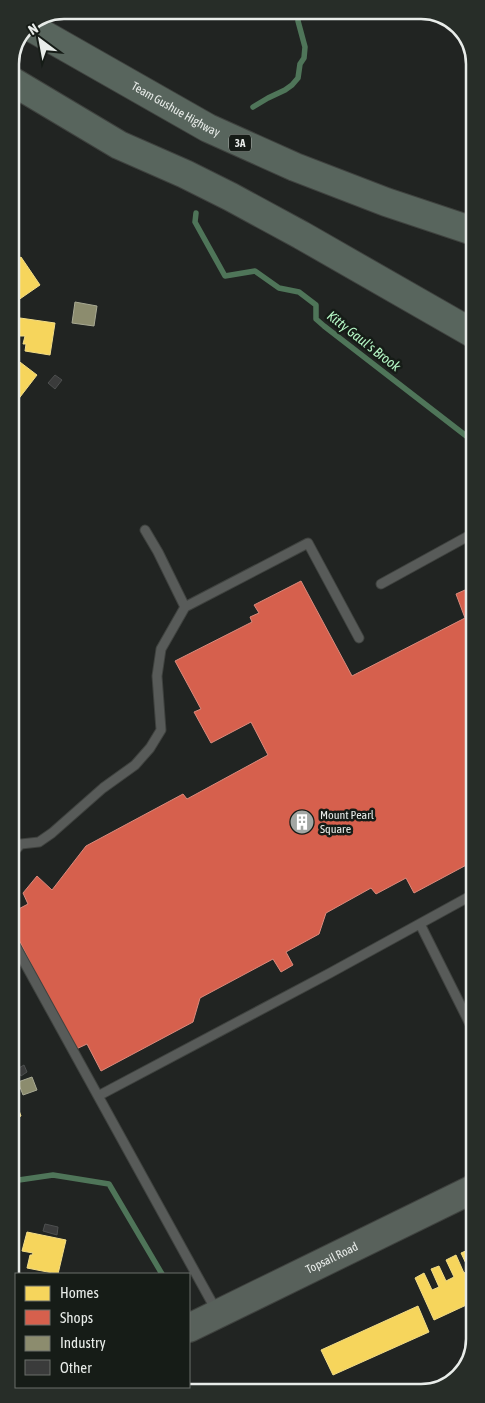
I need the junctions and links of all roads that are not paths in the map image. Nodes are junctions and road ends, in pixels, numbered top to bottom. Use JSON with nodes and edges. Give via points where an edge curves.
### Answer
{"nodes":[{"id":1,"x":35,"y":29,"type":"edge"},
{"id":2,"x":19,"y":85,"type":"edge"},
{"id":3,"x":466,"y":229,"type":"edge"},
{"id":4,"x":466,"y":329,"type":"edge"},
{"id":5,"x":145,"y":530,"type":"dead end"},
{"id":6,"x":466,"y":537,"type":"edge"},
{"id":7,"x":381,"y":584,"type":"dead end"},
{"id":8,"x":185,"y":607,"type":"junction"},
{"id":9,"x":359,"y":638,"type":"dead end"},
{"id":10,"x":19,"y":846,"type":"edge"},
{"id":11,"x":466,"y":899,"type":"edge"},
{"id":12,"x":420,"y":924,"type":"junction"},
{"id":13,"x":19,"y":953,"type":"edge"},
{"id":14,"x":466,"y":1018,"type":"edge"},
{"id":15,"x":98,"y":1096,"type":"junction"},
{"id":16,"x":466,"y":1192,"type":"edge"},
{"id":17,"x":218,"y":1313,"type":"junction"},
{"id":18,"x":190,"y":1327,"type":"edge"}],
"edges":[{"from":1,"to":3,"type":"highway","name":"Team Gushue Highway","number":"3A","via":[[208,128],[295,167]]},
{"from":2,"to":4,"type":"highway","via":[[119,145],[231,197]]},
{"from":5,"to":8,"type":"lane"},
{"from":6,"to":7,"type":"lane"},
{"from":8,"to":9,"type":"lane","via":[[308,543]]},
{"from":8,"to":10,"type":"lane","via":[[161,649],[157,676],[161,730],[150,748],[135,765],[52,833],[39,842]]},
{"from":11,"to":12,"type":"lane"},
{"from":12,"to":14,"type":"lane"},
{"from":12,"to":15,"type":"lane"},
{"from":13,"to":15,"type":"lane"},
{"from":15,"to":17,"type":"lane"},
{"from":16,"to":17,"type":"main road","name":"Topsail Road"},
{"from":17,"to":18,"type":"main road","name":"Topsail Road"}]}
